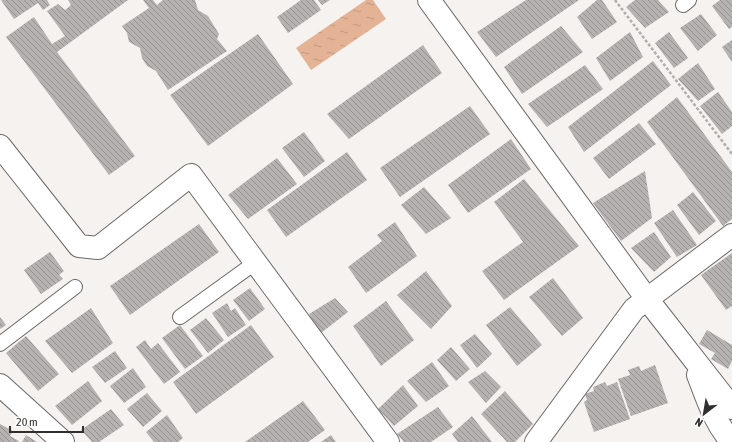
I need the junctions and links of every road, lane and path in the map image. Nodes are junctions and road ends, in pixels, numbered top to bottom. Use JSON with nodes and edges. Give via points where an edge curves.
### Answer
{"nodes":[{"id":1,"x":429,"y":0,"type":"edge"},
{"id":2,"x":615,"y":0,"type":"edge"},
{"id":3,"x":0,"y":146,"type":"edge"},
{"id":4,"x":732,"y":154,"type":"edge"},
{"id":5,"x":732,"y":235,"type":"edge"},
{"id":6,"x":256,"y":262,"type":"junction"},
{"id":7,"x":74,"y":287,"type":"dead end"},
{"id":8,"x":648,"y":299,"type":"junction"},
{"id":9,"x":180,"y":317,"type":"dead end"},
{"id":10,"x":0,"y":344,"type":"edge"},
{"id":11,"x":690,"y":353,"type":"junction"},
{"id":12,"x":0,"y":385,"type":"edge"},
{"id":13,"x":732,"y":408,"type":"edge"},
{"id":14,"x":63,"y":442,"type":"edge"},
{"id":15,"x":388,"y":442,"type":"edge"},
{"id":16,"x":536,"y":442,"type":"edge"},
{"id":17,"x":732,"y":442,"type":"edge"}],
"edges":[{"from":1,"to":8,"type":"street"},
{"from":2,"to":4,"type":"path"},
{"from":3,"to":6,"type":"street","via":[[79,246],[98,248],[191,175]]},
{"from":5,"to":8,"type":"street"},
{"from":6,"to":9,"type":"lane"},
{"from":6,"to":15,"type":"street"},
{"from":7,"to":10,"type":"lane"},
{"from":8,"to":11,"type":"street"},
{"from":8,"to":16,"type":"street","via":[[634,309]]},
{"from":11,"to":13,"type":"street"},
{"from":11,"to":17,"type":"street","via":[[712,410],[724,434]]},
{"from":12,"to":14,"type":"street"}]}
